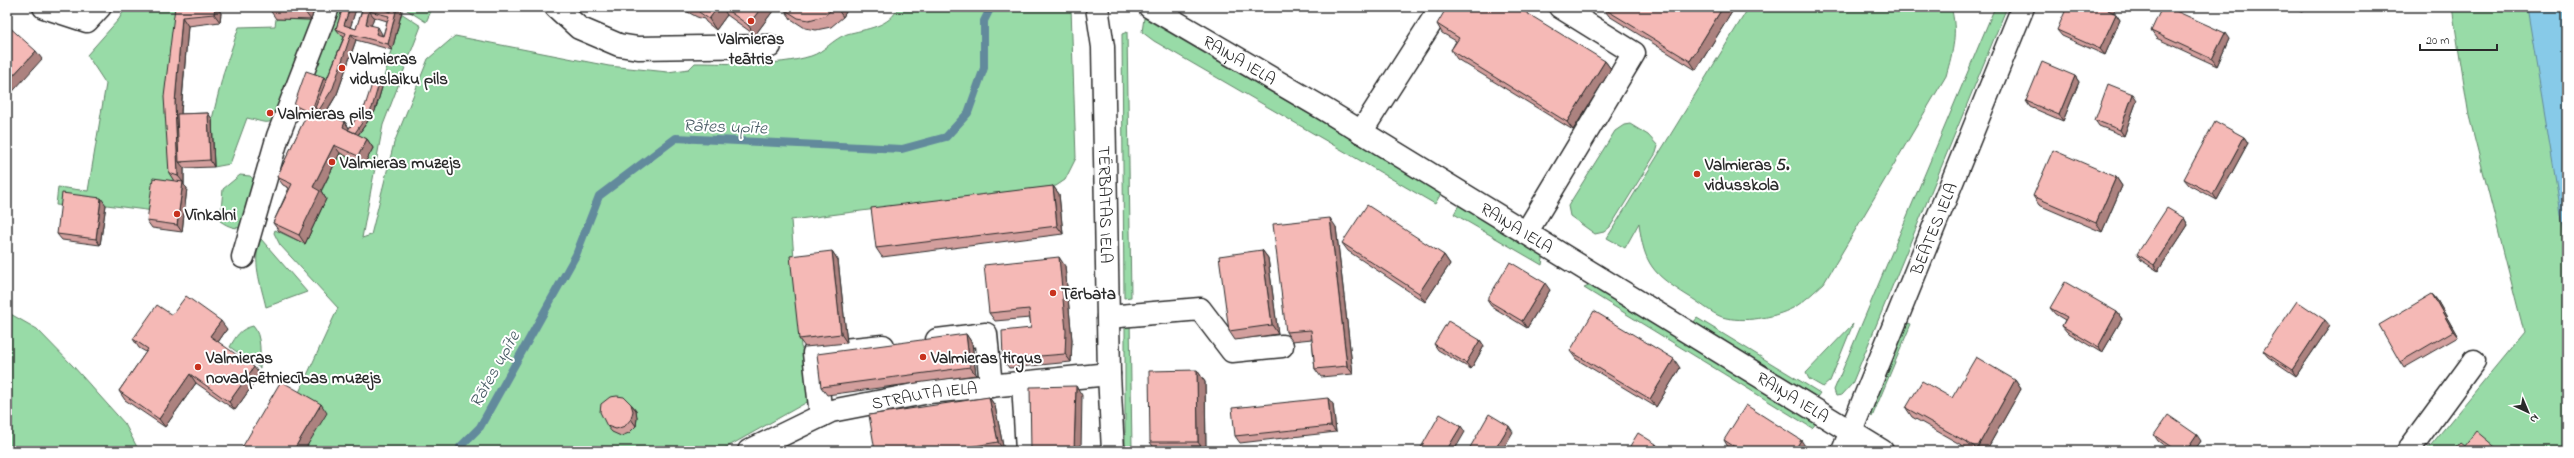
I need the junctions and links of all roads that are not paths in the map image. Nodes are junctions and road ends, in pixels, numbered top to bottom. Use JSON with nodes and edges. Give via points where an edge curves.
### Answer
{"nodes":[{"id":1,"x":44,"y":7,"type":"edge"},
{"id":2,"x":100,"y":7,"type":"edge"},
{"id":3,"x":328,"y":7,"type":"edge"},
{"id":4,"x":556,"y":7,"type":"edge"},
{"id":5,"x":1097,"y":7,"type":"edge"},
{"id":6,"x":1150,"y":7,"type":"edge"},
{"id":7,"x":1441,"y":7,"type":"edge"},
{"id":8,"x":1560,"y":7,"type":"edge"},
{"id":9,"x":2023,"y":7,"type":"edge"},
{"id":10,"x":770,"y":46,"type":"dead end"},
{"id":11,"x":1361,"y":132,"type":"junction"},
{"id":12,"x":1526,"y":233,"type":"junction"},
{"id":13,"x":243,"y":257,"type":"dead end"},
{"id":14,"x":1108,"y":317,"type":"junction"},
{"id":15,"x":1282,"y":346,"type":"dead end"},
{"id":16,"x":2474,"y":361,"type":"dead end"},
{"id":17,"x":1109,"y":374,"type":"junction"},
{"id":18,"x":1023,"y":382,"type":"junction"},
{"id":19,"x":991,"y":386,"type":"junction"},
{"id":20,"x":828,"y":414,"type":"junction"},
{"id":21,"x":1847,"y":441,"type":"edge"},
{"id":22,"x":749,"y":451,"type":"edge"},
{"id":23,"x":1027,"y":451,"type":"edge"},
{"id":24,"x":1113,"y":451,"type":"edge"},
{"id":25,"x":1882,"y":451,"type":"edge"},
{"id":26,"x":2408,"y":451,"type":"edge"}],
"edges":[{"from":1,"to":2,"type":"street","via":[[87,21]]},
{"from":3,"to":13,"type":"street","via":[[278,136]]},
{"from":4,"to":10,"type":"street","via":[[579,28],[619,45],[638,48]]},
{"from":5,"to":14,"type":"street","name":"TĒRBATAS IELA","via":[[1103,47]]},
{"from":6,"to":11,"type":"street","name":"RAIŅA IELA"},
{"from":7,"to":11,"type":"street"},
{"from":8,"to":12,"type":"street","via":[[1634,53]]},
{"from":9,"to":21,"type":"street","name":"BEĀTES IELA"},
{"from":11,"to":12,"type":"street","name":"RAIŅA IELA"},
{"from":12,"to":21,"type":"street","name":"RAIŅA IELA"},
{"from":14,"to":15,"type":"street","via":[[1200,309],[1232,351]]},
{"from":14,"to":17,"type":"street","name":"TĒRBATAS IELA"},
{"from":16,"to":26,"type":"street"},
{"from":17,"to":18,"type":"street","name":"STRAUTA IELA"},
{"from":17,"to":24,"type":"street","name":"TĒRBATAS IELA"},
{"from":18,"to":19,"type":"street","name":"STRAUTA IELA"},
{"from":18,"to":23,"type":"street"},
{"from":19,"to":20,"type":"street","name":"STRAUTA IELA","via":[[929,392]]},
{"from":19,"to":20,"type":"street","via":[[986,334],[814,354]]},
{"from":20,"to":22,"type":"street","name":"STRAUTA IELA"},
{"from":21,"to":25,"type":"street","name":"RAIŅA IELA"}]}
